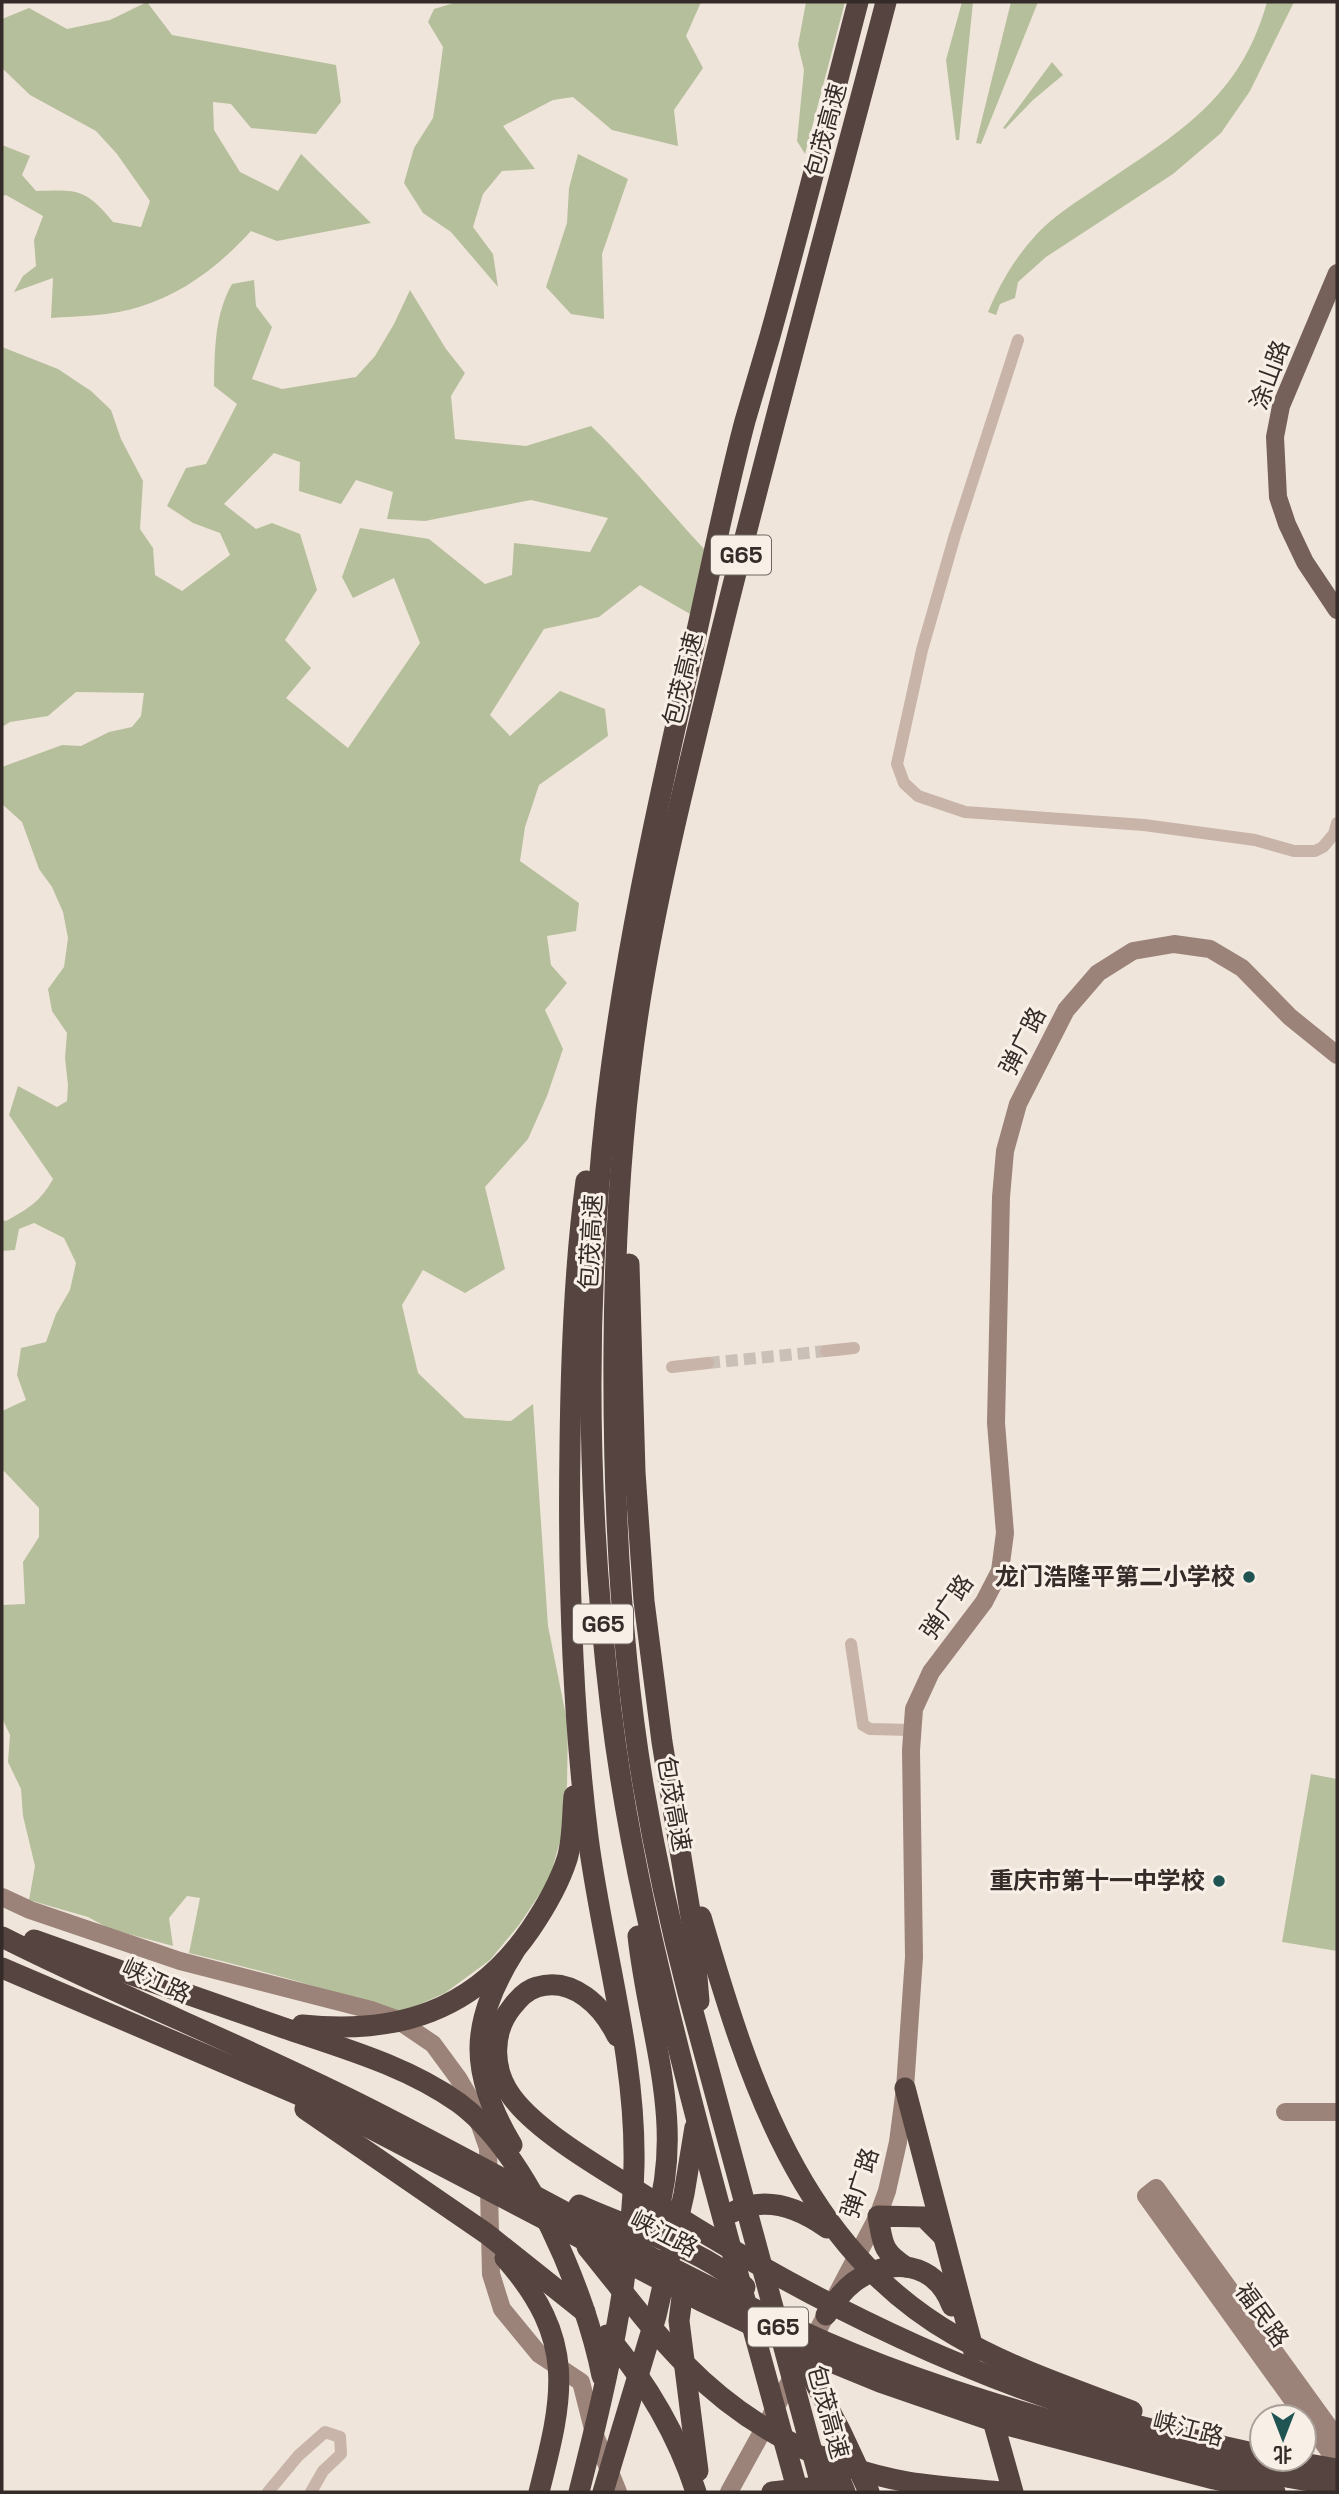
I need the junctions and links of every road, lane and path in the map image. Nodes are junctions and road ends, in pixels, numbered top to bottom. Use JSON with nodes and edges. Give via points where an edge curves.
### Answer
{"nodes":[{"id":1,"x":858,"y":2,"type":"edge"},
{"id":2,"x":886,"y":2,"type":"edge"},
{"id":3,"x":1337,"y":272,"type":"edge"},
{"id":4,"x":1018,"y":340,"type":"dead end"},
{"id":5,"x":1337,"y":610,"type":"edge"},
{"id":6,"x":1337,"y":824,"type":"edge"},
{"id":7,"x":615,"y":1042,"type":"junction"},
{"id":8,"x":1337,"y":1055,"type":"edge"},
{"id":9,"x":626,"y":1115,"type":"junction"},
{"id":10,"x":854,"y":1348,"type":"dead end"},
{"id":11,"x":826,"y":1351,"type":"tunnel mouth"},
{"id":12,"x":708,"y":1363,"type":"tunnel mouth"},
{"id":13,"x":673,"y":1367,"type":"dead end"},
{"id":14,"x":851,"y":1644,"type":"dead end"},
{"id":15,"x":911,"y":1730,"type":"junction"},
{"id":16,"x":577,"y":1734,"type":"junction"},
{"id":17,"x":671,"y":1802,"type":"junction"},
{"id":18,"x":632,"y":1853,"type":"junction"},
{"id":19,"x":2,"y":1897,"type":"edge"},
{"id":20,"x":2,"y":1928,"type":"edge"},
{"id":21,"x":2,"y":1937,"type":"edge"},
{"id":22,"x":514,"y":1952,"type":"junction"},
{"id":23,"x":2,"y":1968,"type":"edge"},
{"id":24,"x":241,"y":2012,"type":"junction"},
{"id":25,"x":186,"y":2046,"type":"junction"},
{"id":26,"x":627,"y":2062,"type":"junction"},
{"id":27,"x":905,"y":2088,"type":"junction"},
{"id":28,"x":1285,"y":2112,"type":"dead end"},
{"id":29,"x":1337,"y":2112,"type":"edge"},
{"id":30,"x":430,"y":2141,"type":"junction"},
{"id":31,"x":1151,"y":2192,"type":"dead end"},
{"id":32,"x":431,"y":2195,"type":"junction"},
{"id":33,"x":878,"y":2216,"type":"junction"},
{"id":34,"x":942,"y":2235,"type":"junction"},
{"id":35,"x":847,"y":2244,"type":"junction"},
{"id":36,"x":906,"y":2267,"type":"junction"},
{"id":37,"x":765,"y":2280,"type":"junction"},
{"id":38,"x":825,"y":2317,"type":"junction"},
{"id":39,"x":1025,"y":2380,"type":"junction"},
{"id":40,"x":586,"y":2397,"type":"junction"},
{"id":41,"x":1332,"y":2442,"type":"edge"},
{"id":42,"x":1119,"y":2447,"type":"junction"},
{"id":43,"x":1248,"y":2452,"type":"edge"},
{"id":44,"x":1337,"y":2462,"type":"edge"},
{"id":45,"x":1318,"y":2466,"type":"edge"},
{"id":46,"x":1337,"y":2469,"type":"edge"},
{"id":47,"x":1337,"y":2485,"type":"edge"},
{"id":48,"x":944,"y":2487,"type":"junction"},
{"id":49,"x":1004,"y":2490,"type":"edge"},
{"id":50,"x":268,"y":2492,"type":"edge"},
{"id":51,"x":311,"y":2492,"type":"edge"},
{"id":52,"x":539,"y":2492,"type":"edge"},
{"id":53,"x":579,"y":2492,"type":"edge"},
{"id":54,"x":615,"y":2492,"type":"edge"},
{"id":55,"x":699,"y":2492,"type":"edge"},
{"id":56,"x":729,"y":2492,"type":"edge"},
{"id":57,"x":772,"y":2492,"type":"edge"},
{"id":58,"x":798,"y":2492,"type":"edge"},
{"id":59,"x":823,"y":2492,"type":"edge"},
{"id":60,"x":845,"y":2492,"type":"edge"},
{"id":61,"x":869,"y":2492,"type":"edge"},
{"id":62,"x":1275,"y":2492,"type":"edge"}],
"edges":[{"from":1,"to":7,"type":"highway","name":"包茂高速","number":"G65","via":[[744,425],[655,814]]},
{"from":2,"to":9,"type":"highway","name":"包茂高速","number":"G65","via":[[771,433],[675,820],[644,972]]},
{"from":3,"to":5,"type":"main road","name":"涂山路","via":[[1281,405],[1275,437],[1278,497],[1287,524],[1305,562]]},
{"from":4,"to":6,"type":"street","via":[[922,650],[897,764],[904,783],[918,796],[965,812],[1144,825],[1255,840],[1294,852],[1323,847]]},
{"from":7,"to":16,"type":"highway","via":[[586,1183],[576,1290],[570,1498]]},
{"from":7,"to":18,"type":"highway","name":"包茂高速","number":"G65","via":[[596,1232],[594,1460],[606,1662]]},
{"from":8,"to":15,"type":"main road","name":"弹广路","via":[[1290,1017],[1242,968],[1210,949],[1174,944],[1133,951],[1098,973],[1066,1010],[1018,1104],[1005,1151],[996,1423],[1005,1533],[1000,1571],[984,1602],[931,1672],[914,1709]]},
{"from":9,"to":17,"type":"highway","via":[[635,1472],[652,1676]]},
{"from":9,"to":37,"type":"highway","name":"包茂高速","number":"G65","via":[[616,1258],[614,1401],[626,1651],[642,1781],[669,1919]]},
{"from":10,"to":11,"type":"street"},
{"from":12,"to":13,"type":"street"},
{"from":14,"to":15,"type":"street","via":[[863,1726]]},
{"from":15,"to":27,"type":"main road","name":"弹广路","via":[[914,1957]]},
{"from":16,"to":22,"type":"highway","via":[[568,1857],[549,1899]]},
{"from":16,"to":26,"type":"highway","via":[[589,1839]]},
{"from":17,"to":35,"type":"highway","via":[[717,1971],[762,2103],[800,2180]]},
{"from":17,"to":54,"type":"highway","via":[[699,1993],[699,2080],[673,2250]]},
{"from":18,"to":40,"type":"highway","via":[[640,1955],[666,2101],[668,2157],[652,2231]]},
{"from":18,"to":58,"type":"highway","name":"包茂高速","number":"G65","via":[[716,2196]]},
{"from":19,"to":40,"type":"main road","via":[[180,1961],[371,2010],[433,2044],[471,2100],[488,2148],[491,2274],[502,2309],[539,2354],[581,2382]]},
{"from":20,"to":24,"type":"highway"},
{"from":21,"to":30,"type":"highway","name":"峡江路","via":[[302,2077],[371,2098]]},
{"from":22,"to":24,"type":"highway","via":[[478,1985],[447,2005],[404,2021],[355,2028],[300,2024]]},
{"from":22,"to":48,"type":"highway","via":[[482,2016],[481,2064],[494,2111],[544,2194],[685,2365],[737,2410],[779,2437],[835,2463]]},
{"from":23,"to":25,"type":"highway","name":"峡江路"},
{"from":24,"to":54,"type":"highway","via":[[419,2080],[460,2104],[484,2127],[525,2182],[558,2243],[589,2322],[613,2436]]},
{"from":25,"to":30,"type":"highway","name":"峡江路","via":[[318,2103]]},
{"from":25,"to":32,"type":"highway","via":[[298,2105]]},
{"from":26,"to":39,"type":"highway","via":[[612,2026],[589,1998],[556,1986],[536,1987],[521,1996],[507,2013],[495,2049],[506,2090],[519,2106],[652,2201],[842,2311],[931,2353]]},
{"from":26,"to":53,"type":"highway","via":[[633,2113],[632,2219],[612,2344]]},
{"from":27,"to":33,"type":"main road","name":"弹广路","via":[[898,2143]]},
{"from":27,"to":34,"type":"highway"},
{"from":28,"to":29,"type":"main road"},
{"from":30,"to":42,"type":"highway","name":"峡江路","via":[[678,2290],[819,2357],[999,2423]]},
{"from":30,"to":61,"type":"highway","via":[[707,2262],[749,2290],[792,2340]]},
{"from":31,"to":41,"type":"main road","name":"福民路"},
{"from":32,"to":52,"type":"highway","via":[[500,2252],[530,2290],[551,2332],[558,2356],[559,2400]]},
{"from":32,"to":55,"type":"highway","via":[[534,2270],[605,2333],[659,2406]]},
{"from":33,"to":34,"type":"highway","via":[[924,2217]]},
{"from":33,"to":36,"type":"highway","via":[[883,2247]]},
{"from":33,"to":38,"type":"main road","name":"弹广路"},
{"from":34,"to":49,"type":"highway"},
{"from":35,"to":39,"type":"highway","via":[[888,2286],[931,2320]]},
{"from":35,"to":55,"type":"highway","via":[[805,2214],[775,2204],[758,2204],[724,2217],[697,2245],[682,2285],[679,2321]]},
{"from":36,"to":38,"type":"highway","via":[[888,2267],[852,2283]]},
{"from":36,"to":49,"type":"highway","via":[[935,2278],[950,2298]]},
{"from":37,"to":59,"type":"highway","name":"包茂高速","number":"G65"},
{"from":37,"to":60,"type":"highway"},
{"from":38,"to":56,"type":"main road","name":"弹广路"},
{"from":39,"to":43,"type":"highway"},
{"from":40,"to":54,"type":"main road"},
{"from":41,"to":44,"type":"main road","name":"福民路"},
{"from":42,"to":47,"type":"highway","name":"峡江路"},
{"from":42,"to":62,"type":"highway","name":"峡江路"},
{"from":45,"to":46,"type":"highway"},
{"from":48,"to":49,"type":"highway"},
{"from":48,"to":57,"type":"highway","via":[[845,2486]]},
{"from":50,"to":51,"type":"street","via":[[325,2432],[340,2437],[341,2454],[323,2471]]}]}
